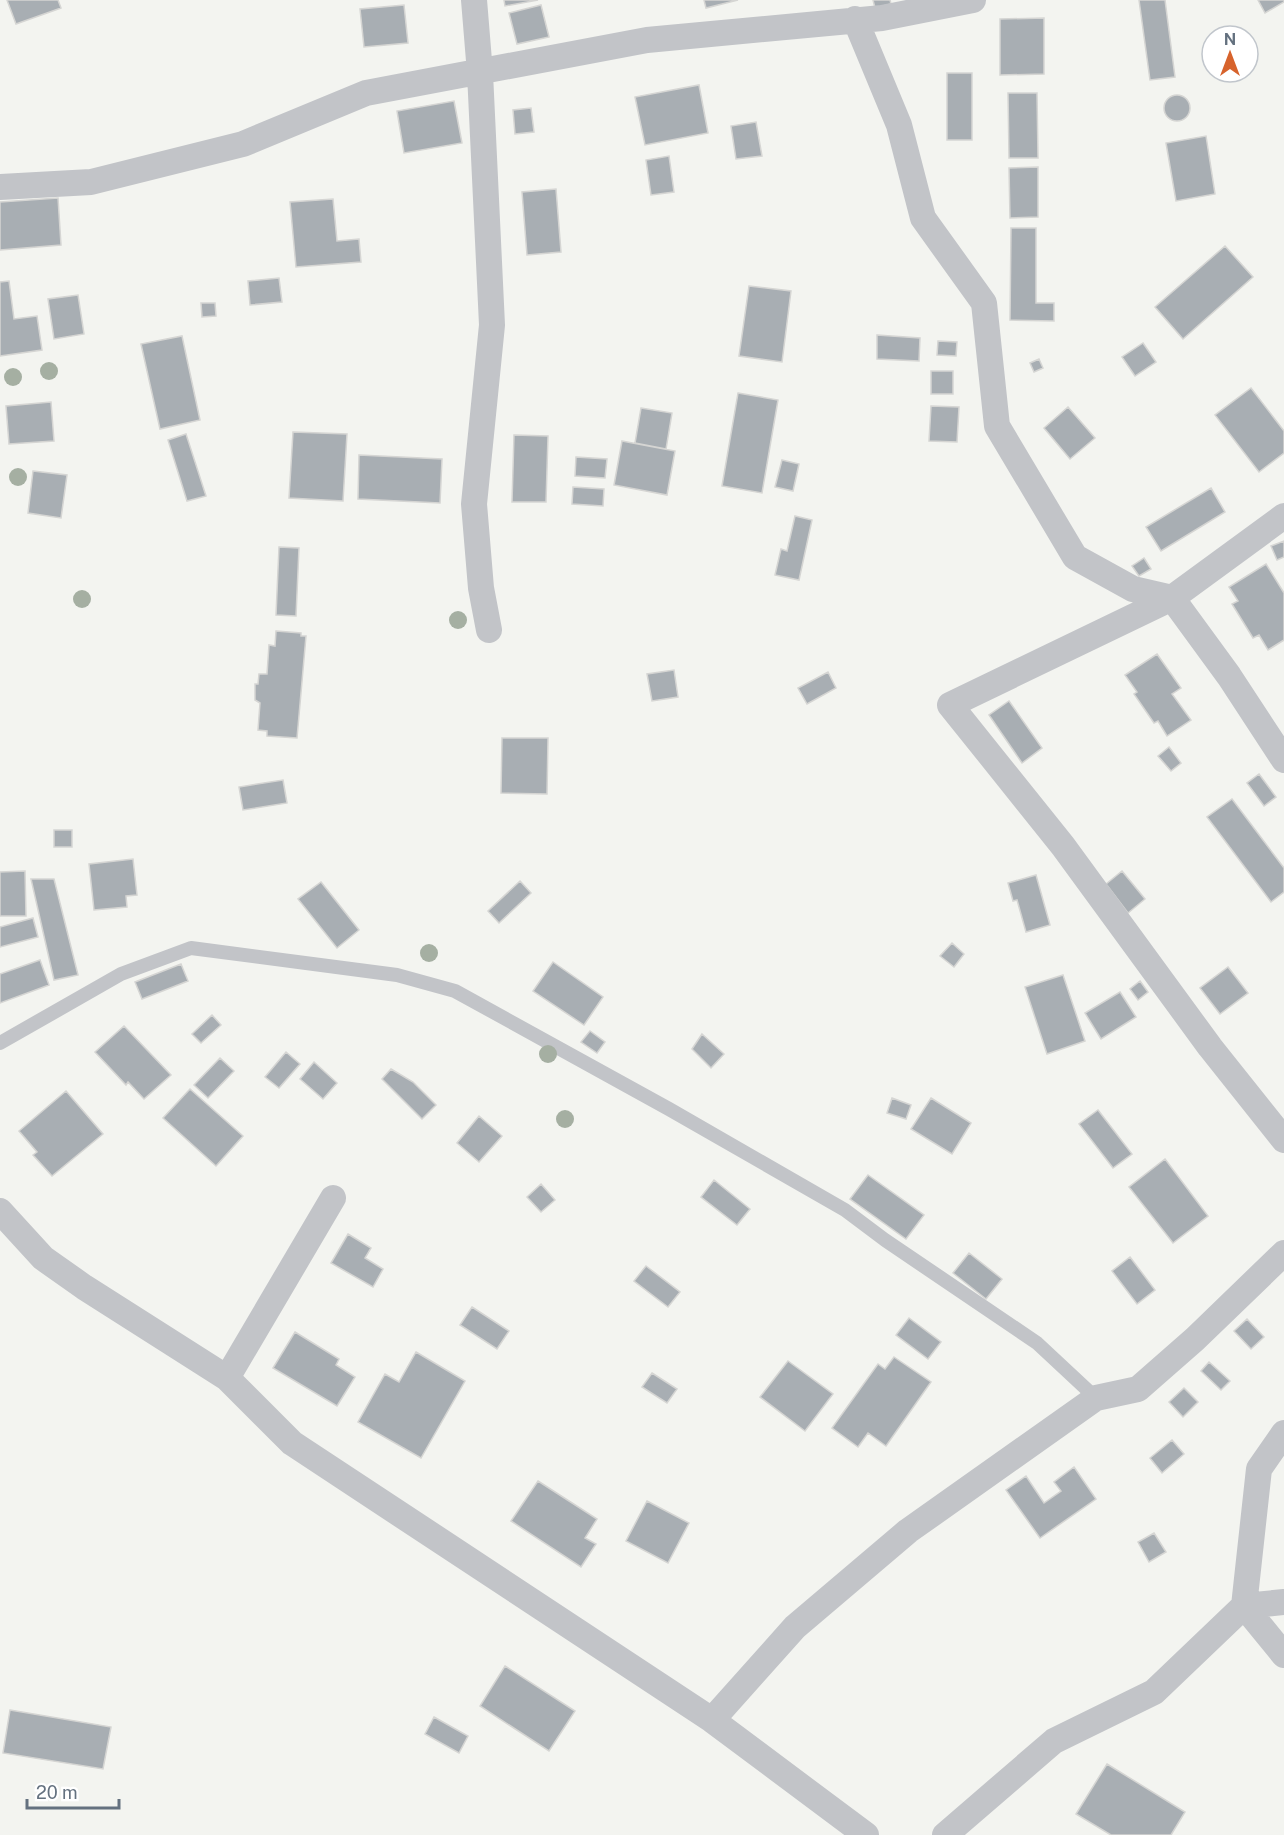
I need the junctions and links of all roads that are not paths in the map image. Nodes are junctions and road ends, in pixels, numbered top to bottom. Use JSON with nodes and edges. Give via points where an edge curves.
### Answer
{"nodes":[{"id":1,"x":474,"y":0,"type":"edge"},
{"id":2,"x":973,"y":0,"type":"edge"},
{"id":3,"x":855,"y":19,"type":"junction"},
{"id":4,"x":480,"y":73,"type":"junction"},
{"id":5,"x":0,"y":187,"type":"edge"},
{"id":6,"x":1284,"y":516,"type":"edge"},
{"id":7,"x":1172,"y":598,"type":"junction"},
{"id":8,"x":489,"y":630,"type":"dead end"},
{"id":9,"x":1284,"y":760,"type":"edge"},
{"id":10,"x":0,"y":1043,"type":"edge"},
{"id":11,"x":1284,"y":1140,"type":"edge"},
{"id":12,"x":333,"y":1198,"type":"dead end"},
{"id":13,"x":0,"y":1211,"type":"edge"},
{"id":14,"x":1284,"y":1253,"type":"edge"},
{"id":15,"x":227,"y":1378,"type":"junction"},
{"id":16,"x":1096,"y":1398,"type":"junction"},
{"id":17,"x":1284,"y":1433,"type":"edge"},
{"id":18,"x":1284,"y":1602,"type":"edge"},
{"id":19,"x":1244,"y":1606,"type":"junction"},
{"id":20,"x":1284,"y":1655,"type":"edge"},
{"id":21,"x":712,"y":1720,"type":"junction"},
{"id":22,"x":866,"y":1835,"type":"edge"},
{"id":23,"x":945,"y":1835,"type":"edge"}],
"edges":[{"from":1,"to":4,"type":"street"},
{"from":2,"to":3,"type":"street","via":[[882,18]]},
{"from":3,"to":4,"type":"street","via":[[647,40]]},
{"from":3,"to":7,"type":"street","via":[[899,125],[923,218],[984,303],[998,426],[1076,557],[1133,589]]},
{"from":4,"to":5,"type":"street","via":[[366,93],[243,144],[91,182]]},
{"from":4,"to":8,"type":"street","via":[[492,325],[474,504]]},
{"from":6,"to":7,"type":"street"},
{"from":7,"to":9,"type":"street"},
{"from":7,"to":11,"type":"street","via":[[950,705],[1063,846],[1210,1047]]},
{"from":10,"to":16,"type":"lane","via":[[121,974],[191,948],[397,975],[455,991],[845,1210],[1037,1343]]},
{"from":12,"to":15,"type":"street"},
{"from":13,"to":15,"type":"street","via":[[43,1258]]},
{"from":14,"to":16,"type":"street","via":[[1138,1389]]},
{"from":15,"to":21,"type":"street","via":[[292,1443]]},
{"from":16,"to":21,"type":"street","via":[[908,1531],[795,1627]]},
{"from":17,"to":19,"type":"street","via":[[1259,1468]]},
{"from":18,"to":19,"type":"street"},
{"from":19,"to":20,"type":"street"},
{"from":19,"to":23,"type":"street","via":[[1154,1692],[1054,1741]]},
{"from":21,"to":22,"type":"street"}]}
